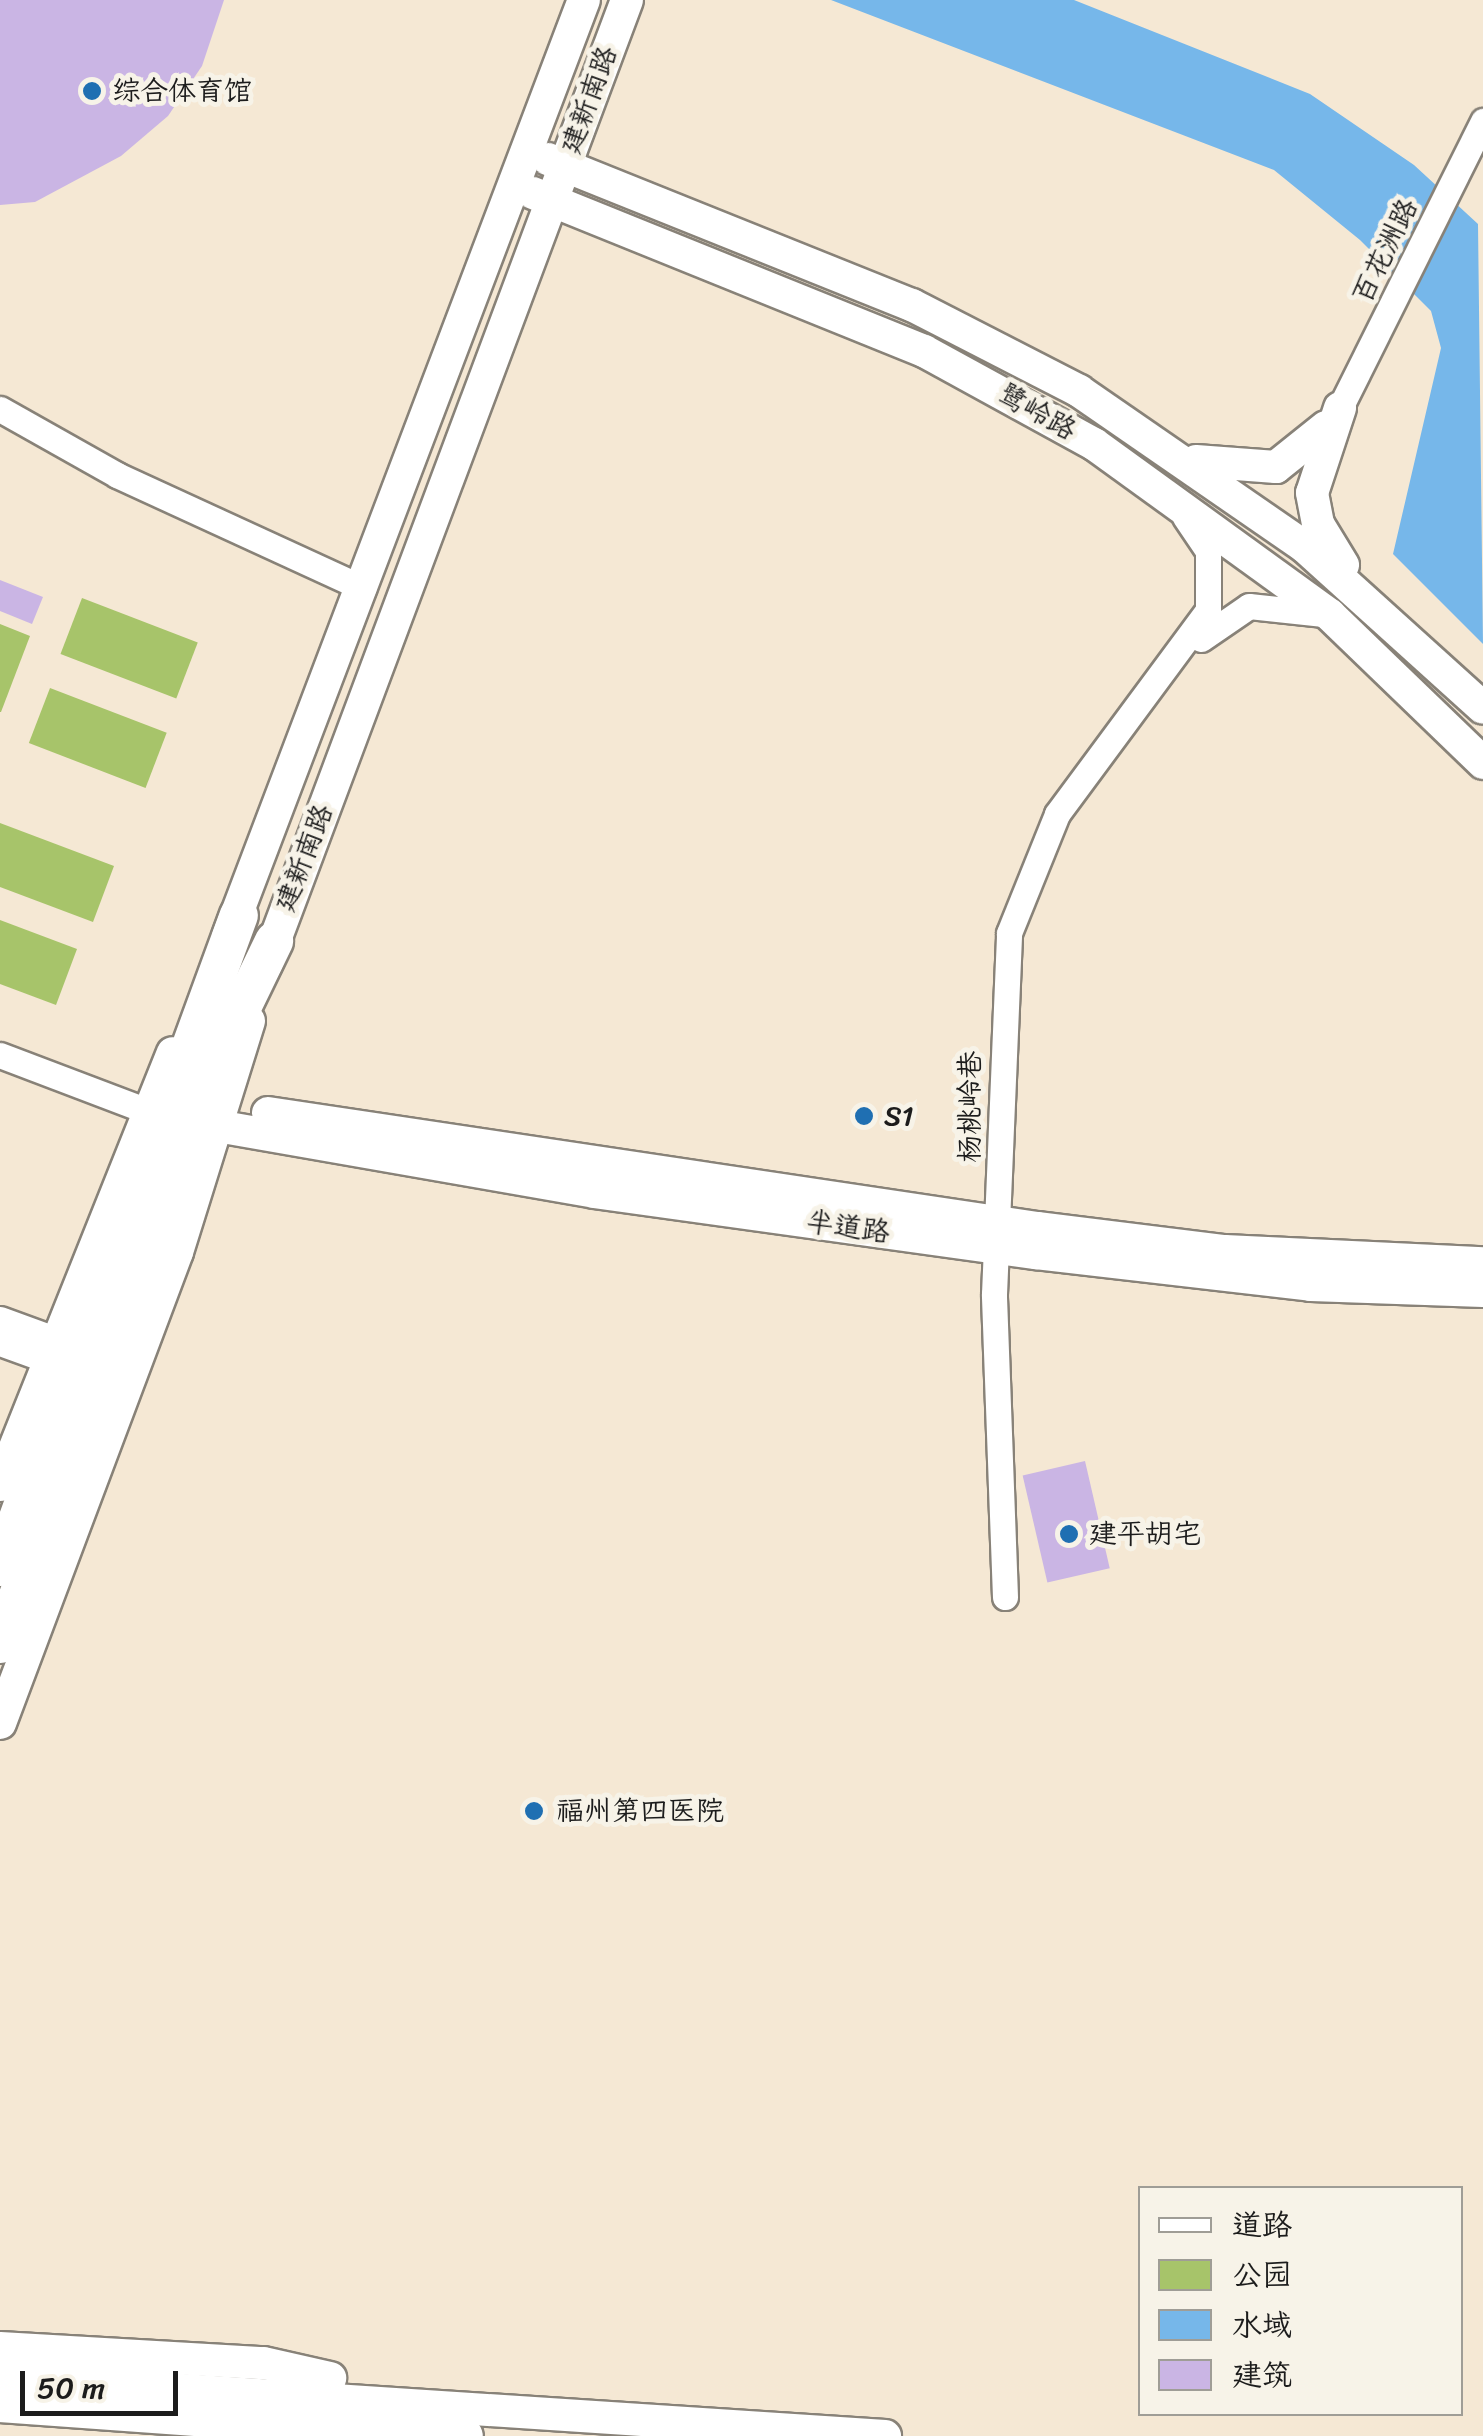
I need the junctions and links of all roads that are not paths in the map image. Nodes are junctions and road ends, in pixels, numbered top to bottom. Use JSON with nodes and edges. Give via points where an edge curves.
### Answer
{"nodes":[{"id":1,"x":584,"y":0,"type":"edge"},
{"id":2,"x":627,"y":0,"type":"edge"},
{"id":3,"x":1483,"y":121,"type":"edge"},
{"id":4,"x":528,"y":151,"type":"junction"},
{"id":5,"x":565,"y":166,"type":"junction"},
{"id":6,"x":515,"y":186,"type":"junction"},
{"id":7,"x":552,"y":200,"type":"junction"},
{"id":8,"x":1340,"y":408,"type":"junction"},
{"id":9,"x":0,"y":409,"type":"edge"},
{"id":10,"x":1094,"y":444,"type":"junction"},
{"id":11,"x":1181,"y":457,"type":"junction"},
{"id":12,"x":362,"y":588,"type":"junction"},
{"id":13,"x":1330,"y":615,"type":"junction"},
{"id":14,"x":1390,"y":619,"type":"junction"},
{"id":15,"x":1172,"y":666,"type":"junction"},
{"id":16,"x":1483,"y":708,"type":"edge"},
{"id":17,"x":1483,"y":763,"type":"edge"},
{"id":18,"x":239,"y":914,"type":"junction"},
{"id":19,"x":274,"y":940,"type":"junction"},
{"id":20,"x":0,"y":1055,"type":"edge"},
{"id":21,"x":145,"y":1110,"type":"junction"},
{"id":22,"x":220,"y":1116,"type":"junction"},
{"id":23,"x":996,"y":1234,"type":"junction"},
{"id":24,"x":1483,"y":1264,"type":"edge"},
{"id":25,"x":1483,"y":1291,"type":"edge"},
{"id":26,"x":0,"y":1319,"type":"edge"},
{"id":27,"x":0,"y":1343,"type":"edge"},
{"id":28,"x":51,"y":1350,"type":"junction"},
{"id":29,"x":1,"y":1478,"type":"edge"},
{"id":30,"x":0,"y":1567,"type":"edge"},
{"id":31,"x":1005,"y":1598,"type":"dead end"},
{"id":32,"x":0,"y":1644,"type":"edge"},
{"id":33,"x":0,"y":1723,"type":"edge"},
{"id":34,"x":0,"y":2348,"type":"edge"},
{"id":35,"x":0,"y":2378,"type":"edge"},
{"id":36,"x":427,"y":2399,"type":"junction"},
{"id":37,"x":0,"y":2404,"type":"edge"},
{"id":38,"x":464,"y":2436,"type":"edge"},
{"id":39,"x":884,"y":2436,"type":"edge"}],
"edges":[{"from":1,"to":4,"type":"main road","name":"建新南路"},
{"from":2,"to":5,"type":"main road","name":"建新南路"},
{"from":3,"to":8,"type":"street","name":"百花洲路"},
{"from":4,"to":5,"type":"main road","name":"鹭岭路"},
{"from":4,"to":6,"type":"main road","name":"建新南路"},
{"from":5,"to":7,"type":"main road","name":"建新南路"},
{"from":5,"to":11,"type":"main road","name":"鹭岭路","via":[[944,320]]},
{"from":6,"to":7,"type":"main road","name":"鹭岭路"},
{"from":6,"to":12,"type":"main road","name":"建新南路"},
{"from":7,"to":10,"type":"main road","name":"鹭岭路","via":[[924,351]]},
{"from":7,"to":19,"type":"main road","name":"建新南路"},
{"from":8,"to":11,"type":"main road","via":[[1276,467]]},
{"from":8,"to":14,"type":"main road","via":[[1317,466],[1314,511],[1332,551],[1384,601]]},
{"from":9,"to":12,"type":"street","via":[[116,474]]},
{"from":10,"to":13,"type":"main road","name":"鹭岭路"},
{"from":10,"to":15,"type":"street","via":[[1194,526],[1208,551],[1212,598]]},
{"from":11,"to":14,"type":"main road","name":"鹭岭路"},
{"from":12,"to":18,"type":"main road","name":"建新南路"},
{"from":13,"to":15,"type":"street","via":[[1249,606]]},
{"from":13,"to":17,"type":"main road","name":"鹭岭路"},
{"from":14,"to":16,"type":"main road","name":"鹭岭路"},
{"from":15,"to":23,"type":"street","name":"杨桃岭巷","via":[[1057,814],[1018,901],[1002,980]]},
{"from":18,"to":21,"type":"main road","name":"建新南路"},
{"from":18,"to":30,"type":"highway"},
{"from":19,"to":22,"type":"main road","name":"建新南路"},
{"from":19,"to":32,"type":"highway","via":[[218,1057]]},
{"from":20,"to":21,"type":"street"},
{"from":21,"to":28,"type":"main road","name":"建新南路"},
{"from":22,"to":23,"type":"main road","name":"半道路"},
{"from":22,"to":33,"type":"main road","name":"建新南路"},
{"from":23,"to":24,"type":"main road","name":"半道路"},
{"from":23,"to":25,"type":"main road","name":"半道路","via":[[1311,1286]]},
{"from":23,"to":31,"type":"street","name":"杨桃岭巷"},
{"from":26,"to":28,"type":"street"},
{"from":27,"to":28,"type":"street"},
{"from":28,"to":29,"type":"main road","name":"建新南路"},
{"from":34,"to":36,"type":"main road","via":[[264,2363]]},
{"from":35,"to":36,"type":"main road"},
{"from":36,"to":39,"type":"main road"},
{"from":37,"to":38,"type":"highway"}]}
